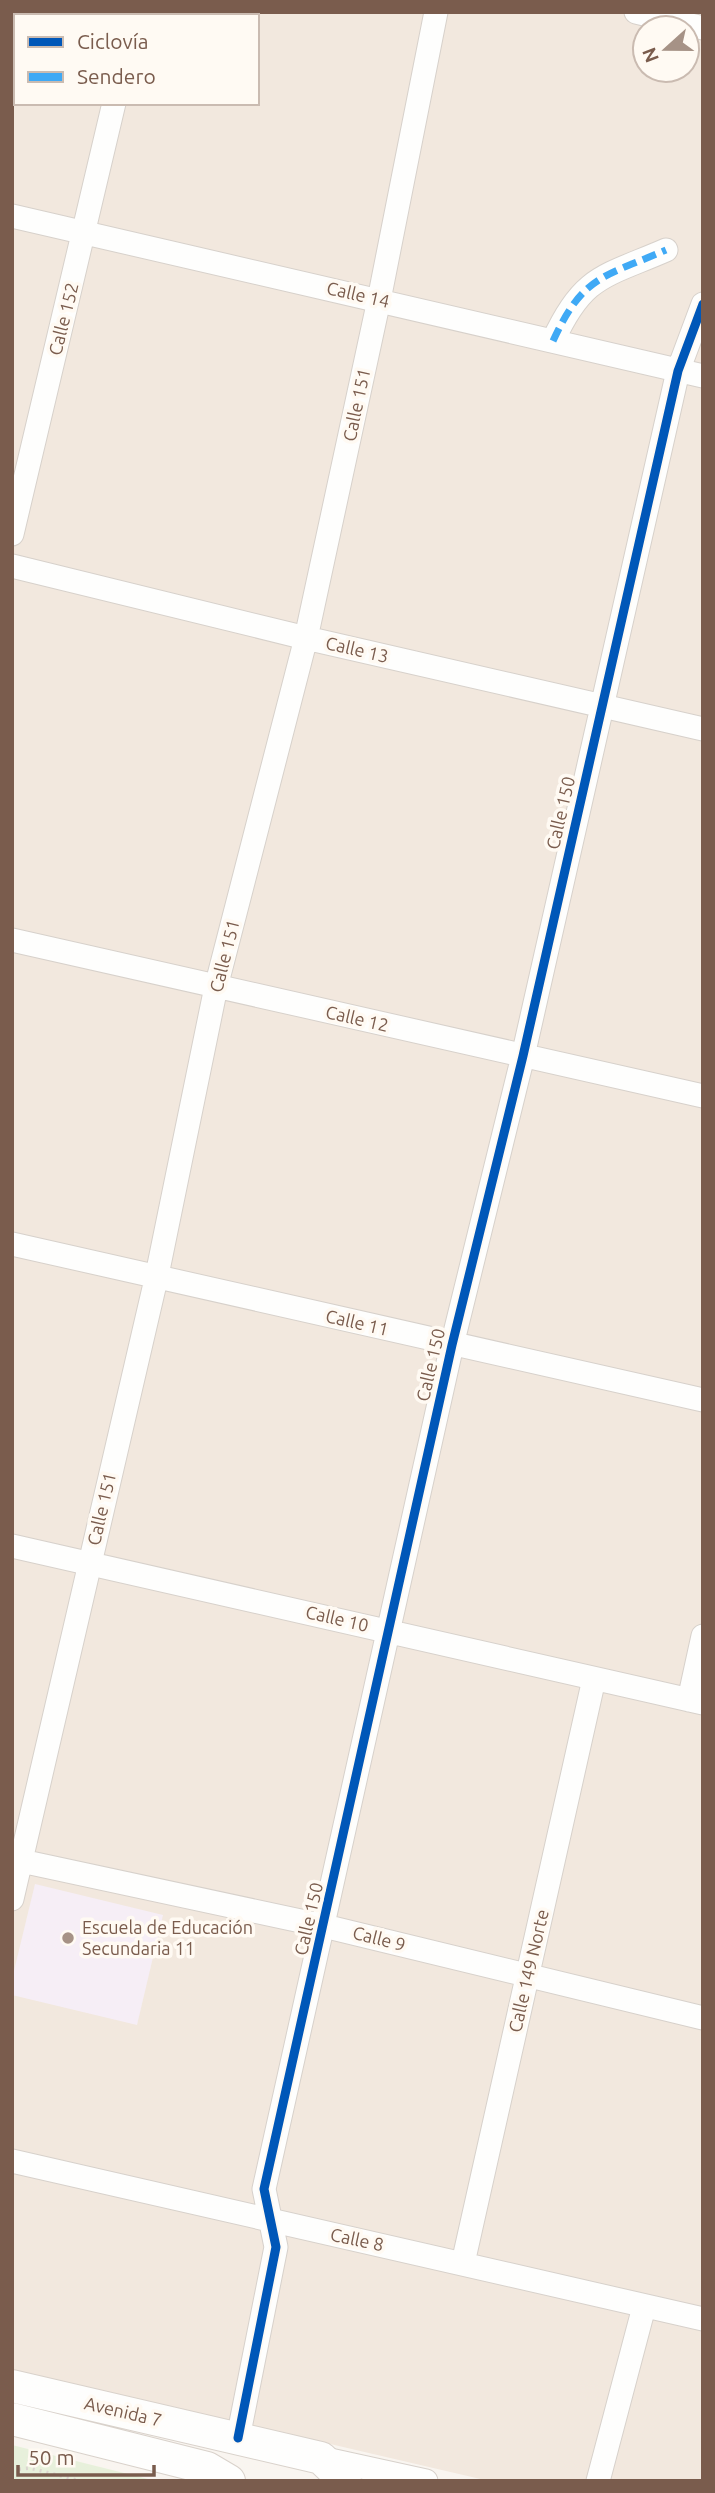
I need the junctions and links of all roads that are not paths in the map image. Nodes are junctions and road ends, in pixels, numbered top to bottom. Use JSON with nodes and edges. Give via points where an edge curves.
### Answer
{"nodes":[{"id":1,"x":436,"y":12,"type":"edge"},
{"id":2,"x":636,"y":12,"type":"edge"},
{"id":3,"x":703,"y":28,"type":"edge"},
{"id":4,"x":114,"y":105,"type":"edge"},
{"id":5,"x":12,"y":216,"type":"edge"},
{"id":6,"x":85,"y":233,"type":"junction"},
{"id":7,"x":666,"y":250,"type":"dead end"},
{"id":8,"x":379,"y":300,"type":"junction"},
{"id":9,"x":703,"y":304,"type":"edge"},
{"id":10,"x":553,"y":341,"type":"junction"},
{"id":11,"x":678,"y":371,"type":"junction"},
{"id":12,"x":703,"y":376,"type":"edge"},
{"id":13,"x":12,"y":534,"type":"edge"},
{"id":14,"x":12,"y":566,"type":"edge"},
{"id":15,"x":306,"y":638,"type":"junction"},
{"id":16,"x":601,"y":706,"type":"junction"},
{"id":17,"x":703,"y":729,"type":"edge"},
{"id":18,"x":12,"y":940,"type":"edge"},
{"id":19,"x":216,"y":987,"type":"junction"},
{"id":20,"x":523,"y":1056,"type":"junction"},
{"id":21,"x":703,"y":1096,"type":"edge"},
{"id":22,"x":12,"y":1244,"type":"edge"},
{"id":23,"x":157,"y":1275,"type":"junction"},
{"id":24,"x":452,"y":1345,"type":"junction"},
{"id":25,"x":703,"y":1400,"type":"edge"},
{"id":26,"x":12,"y":1546,"type":"edge"},
{"id":27,"x":90,"y":1563,"type":"junction"},
{"id":28,"x":389,"y":1630,"type":"junction"},
{"id":29,"x":703,"y":1636,"type":"edge"},
{"id":30,"x":594,"y":1679,"type":"junction"},
{"id":31,"x":696,"y":1701,"type":"edge"},
{"id":32,"x":17,"y":1860,"type":"edge"},
{"id":33,"x":12,"y":1899,"type":"edge"},
{"id":34,"x":324,"y":1926,"type":"junction"},
{"id":35,"x":528,"y":1976,"type":"junction"},
{"id":36,"x":703,"y":2018,"type":"edge"},
{"id":37,"x":12,"y":2161,"type":"edge"},
{"id":38,"x":272,"y":2222,"type":"junction"},
{"id":39,"x":463,"y":2263,"type":"junction"},
{"id":40,"x":644,"y":2307,"type":"junction"},
{"id":41,"x":703,"y":2319,"type":"edge"},
{"id":42,"x":12,"y":2386,"type":"edge"},
{"id":43,"x":12,"y":2418,"type":"edge"},
{"id":44,"x":238,"y":2438,"type":"junction"},
{"id":45,"x":275,"y":2447,"type":"junction"},
{"id":46,"x":321,"y":2458,"type":"junction"},
{"id":47,"x":399,"y":2478,"type":"edge"},
{"id":48,"x":229,"y":2481,"type":"edge"},
{"id":49,"x":243,"y":2481,"type":"edge"},
{"id":50,"x":345,"y":2481,"type":"edge"},
{"id":51,"x":426,"y":2481,"type":"edge"},
{"id":52,"x":598,"y":2481,"type":"edge"}],
"edges":[{"from":1,"to":8,"type":"street","name":"Calle 151"},
{"from":2,"to":3,"type":"street"},
{"from":4,"to":6,"type":"street","name":"Calle 152"},
{"from":5,"to":6,"type":"street","name":"Calle 14"},
{"from":6,"to":8,"type":"street","name":"Calle 14"},
{"from":6,"to":13,"type":"street","name":"Calle 152"},
{"from":7,"to":10,"type":"street","via":[[599,278],[580,293]]},
{"from":8,"to":10,"type":"street","name":"Calle 14"},
{"from":8,"to":15,"type":"street","name":"Calle 151"},
{"from":9,"to":11,"type":"street","name":"Calle 150"},
{"from":10,"to":11,"type":"street","name":"Calle 14"},
{"from":11,"to":12,"type":"street","name":"Calle 14"},
{"from":11,"to":16,"type":"street","name":"Calle 150"},
{"from":14,"to":15,"type":"street","name":"Calle 13"},
{"from":15,"to":16,"type":"street","name":"Calle 13"},
{"from":15,"to":19,"type":"street","name":"Calle 151"},
{"from":16,"to":17,"type":"street","name":"Calle 13"},
{"from":16,"to":20,"type":"street","name":"Calle 150"},
{"from":18,"to":19,"type":"street","name":"Calle 12"},
{"from":19,"to":20,"type":"street","name":"Calle 12"},
{"from":19,"to":23,"type":"street","name":"Calle 151"},
{"from":20,"to":21,"type":"street","name":"Calle 12"},
{"from":20,"to":24,"type":"street","name":"Calle 150"},
{"from":22,"to":23,"type":"street","name":"Calle 11"},
{"from":23,"to":24,"type":"street","name":"Calle 11"},
{"from":23,"to":27,"type":"street","name":"Calle 151"},
{"from":24,"to":25,"type":"street","name":"Calle 11"},
{"from":24,"to":28,"type":"street","name":"Calle 150"},
{"from":26,"to":27,"type":"street","name":"Calle 10"},
{"from":27,"to":28,"type":"street","name":"Calle 10"},
{"from":27,"to":32,"type":"street","name":"Calle 151"},
{"from":28,"to":30,"type":"street","name":"Calle 10"},
{"from":28,"to":34,"type":"street","name":"Calle 150"},
{"from":29,"to":31,"type":"street"},
{"from":30,"to":31,"type":"street","name":"Calle 10"},
{"from":30,"to":35,"type":"street","name":"Calle 149 Norte"},
{"from":32,"to":33,"type":"street","name":"Calle 151"},
{"from":32,"to":34,"type":"street","name":"Calle 9"},
{"from":34,"to":35,"type":"street","name":"Calle 9"},
{"from":34,"to":38,"type":"street","name":"Calle 150","via":[[264,2189]]},
{"from":35,"to":36,"type":"street","name":"Calle 9"},
{"from":35,"to":39,"type":"street","name":"Calle 149 Norte"},
{"from":37,"to":38,"type":"street","name":"Calle 8"},
{"from":38,"to":39,"type":"street","name":"Calle 8"},
{"from":38,"to":44,"type":"street","name":"Calle 150","via":[[276,2247]]},
{"from":39,"to":40,"type":"street","name":"Calle 8"},
{"from":40,"to":41,"type":"street","name":"Calle 8"},
{"from":40,"to":52,"type":"street"},
{"from":42,"to":44,"type":"main road","name":"Avenida 7"},
{"from":43,"to":48,"type":"main road","name":"Avenida 7","via":[[207,2468]]},
{"from":44,"to":45,"type":"main road","name":"Avenida 7"},
{"from":45,"to":46,"type":"main road","name":"Avenida 7"},
{"from":45,"to":49,"type":"main road","via":[[250,2458]]},
{"from":46,"to":47,"type":"street"},
{"from":46,"to":50,"type":"main road"},
{"from":47,"to":51,"type":"street"}]}
